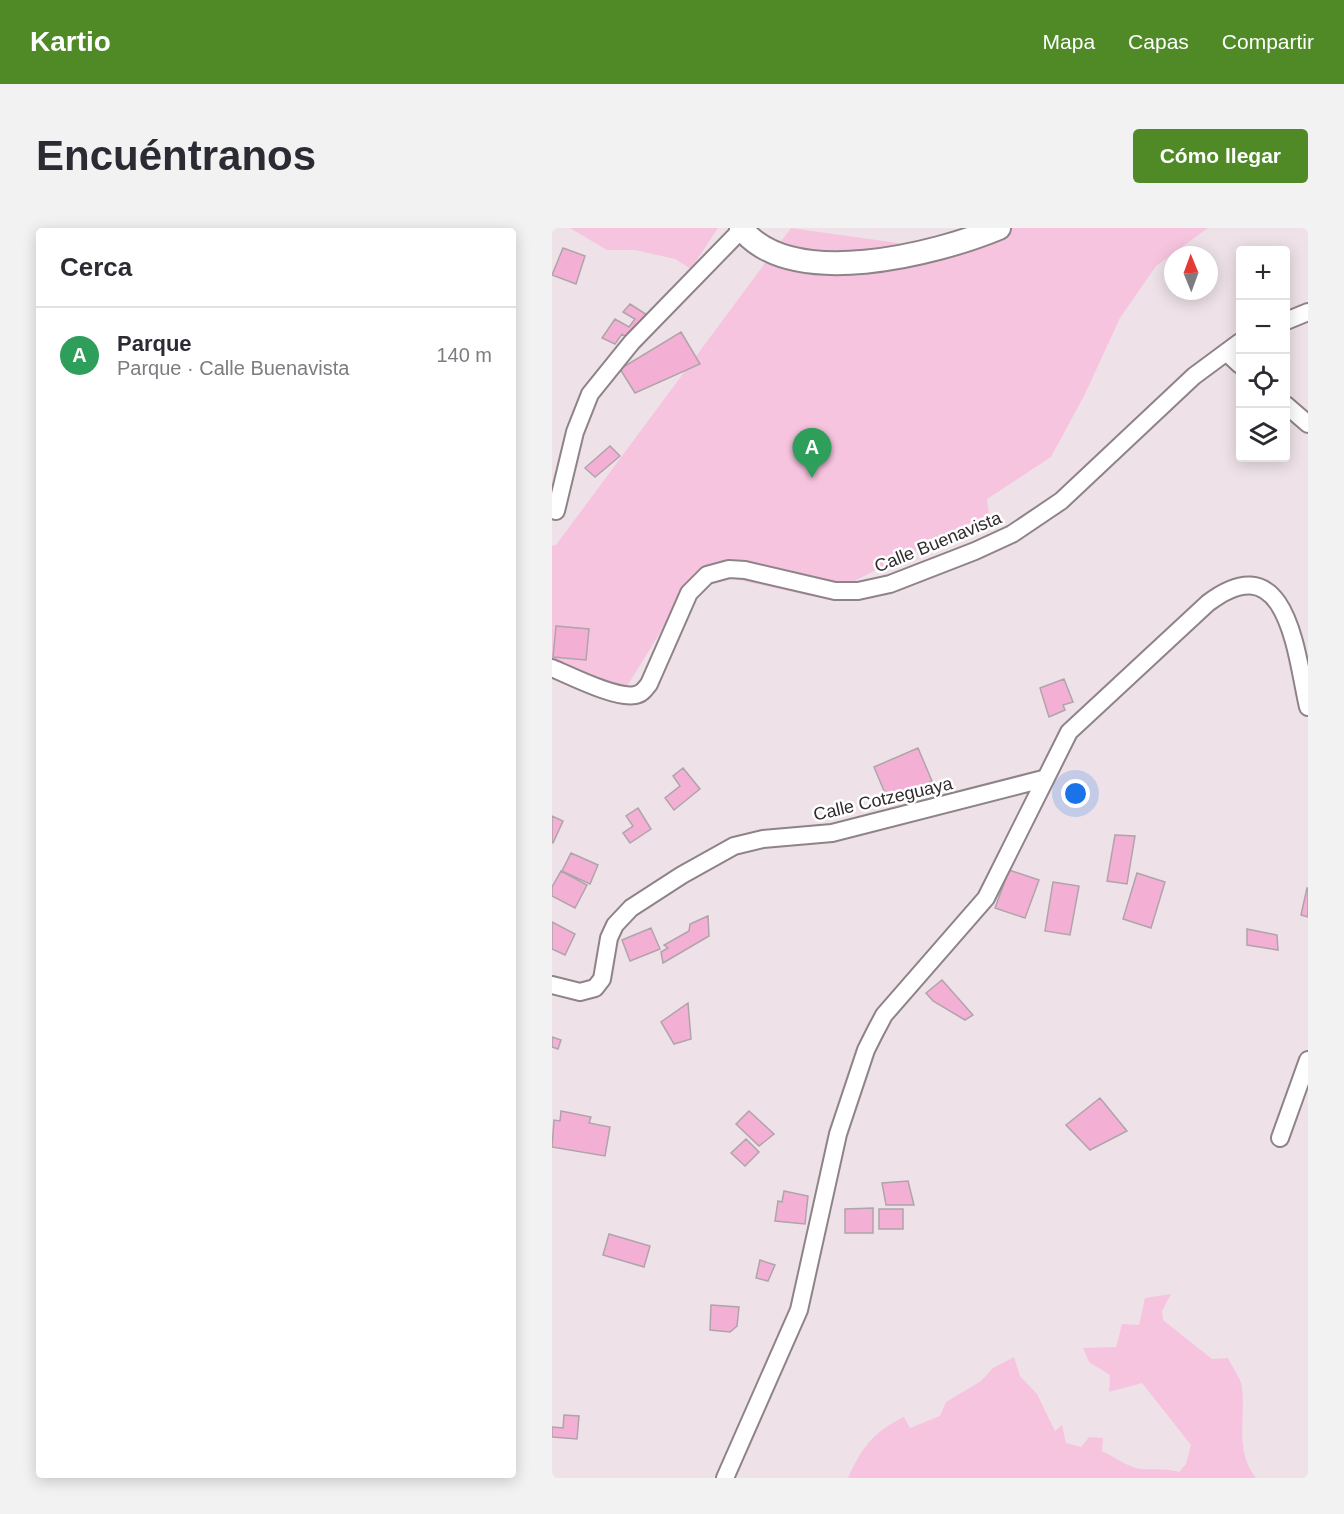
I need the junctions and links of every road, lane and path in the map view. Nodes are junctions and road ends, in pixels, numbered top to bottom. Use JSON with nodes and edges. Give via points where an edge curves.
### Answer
{"nodes":[{"id":1,"x":999,"y":228,"type":"edge"},
{"id":2,"x":742,"y":229,"type":"edge"},
{"id":3,"x":1308,"y":312,"type":"edge"},
{"id":4,"x":1290,"y":319,"type":"edge"},
{"id":5,"x":1236,"y":345,"type":"edge"},
{"id":6,"x":1226,"y":352,"type":"junction"},
{"id":7,"x":1236,"y":361,"type":"edge"},
{"id":8,"x":1289,"y":408,"type":"edge"},
{"id":9,"x":1308,"y":424,"type":"edge"},
{"id":10,"x":556,"y":511,"type":"dead end"},
{"id":11,"x":552,"y":668,"type":"edge"},
{"id":12,"x":1308,"y":707,"type":"edge"},
{"id":13,"x":1043,"y":778,"type":"junction"},
{"id":14,"x":552,"y":985,"type":"edge"},
{"id":15,"x":1308,"y":1060,"type":"edge"},
{"id":16,"x":1280,"y":1138,"type":"dead end"},
{"id":17,"x":724,"y":1478,"type":"edge"}],
"edges":[{"from":1,"to":2,"type":"main road","via":[[917,254],[852,262],[817,262],[785,256],[767,249]]},
{"from":2,"to":10,"type":"street","via":[[632,342],[590,394],[575,432]]},
{"from":3,"to":4,"type":"street"},
{"from":5,"to":6,"type":"street","name":"Calle Buenavista"},
{"from":6,"to":7,"type":"street"},
{"from":6,"to":11,"type":"street","name":"Calle Buenavista","via":[[1194,376],[1066,497],[1012,534],[868,590],[835,591],[745,570],[729,569],[707,575],[688,593],[650,684],[638,694],[611,691]]},
{"from":8,"to":9,"type":"street"},
{"from":12,"to":13,"type":"street","via":[[1287,615],[1270,592],[1241,585],[1208,603],[1092,709],[1069,732]]},
{"from":13,"to":14,"type":"street","name":"Calle Cotzeguaya","via":[[832,833],[756,840],[734,846],[631,908],[609,938],[602,979],[595,988],[580,992]]},
{"from":13,"to":17,"type":"street","via":[[986,898],[884,1015],[866,1050],[838,1134],[800,1310]]},
{"from":15,"to":16,"type":"street"}]}
